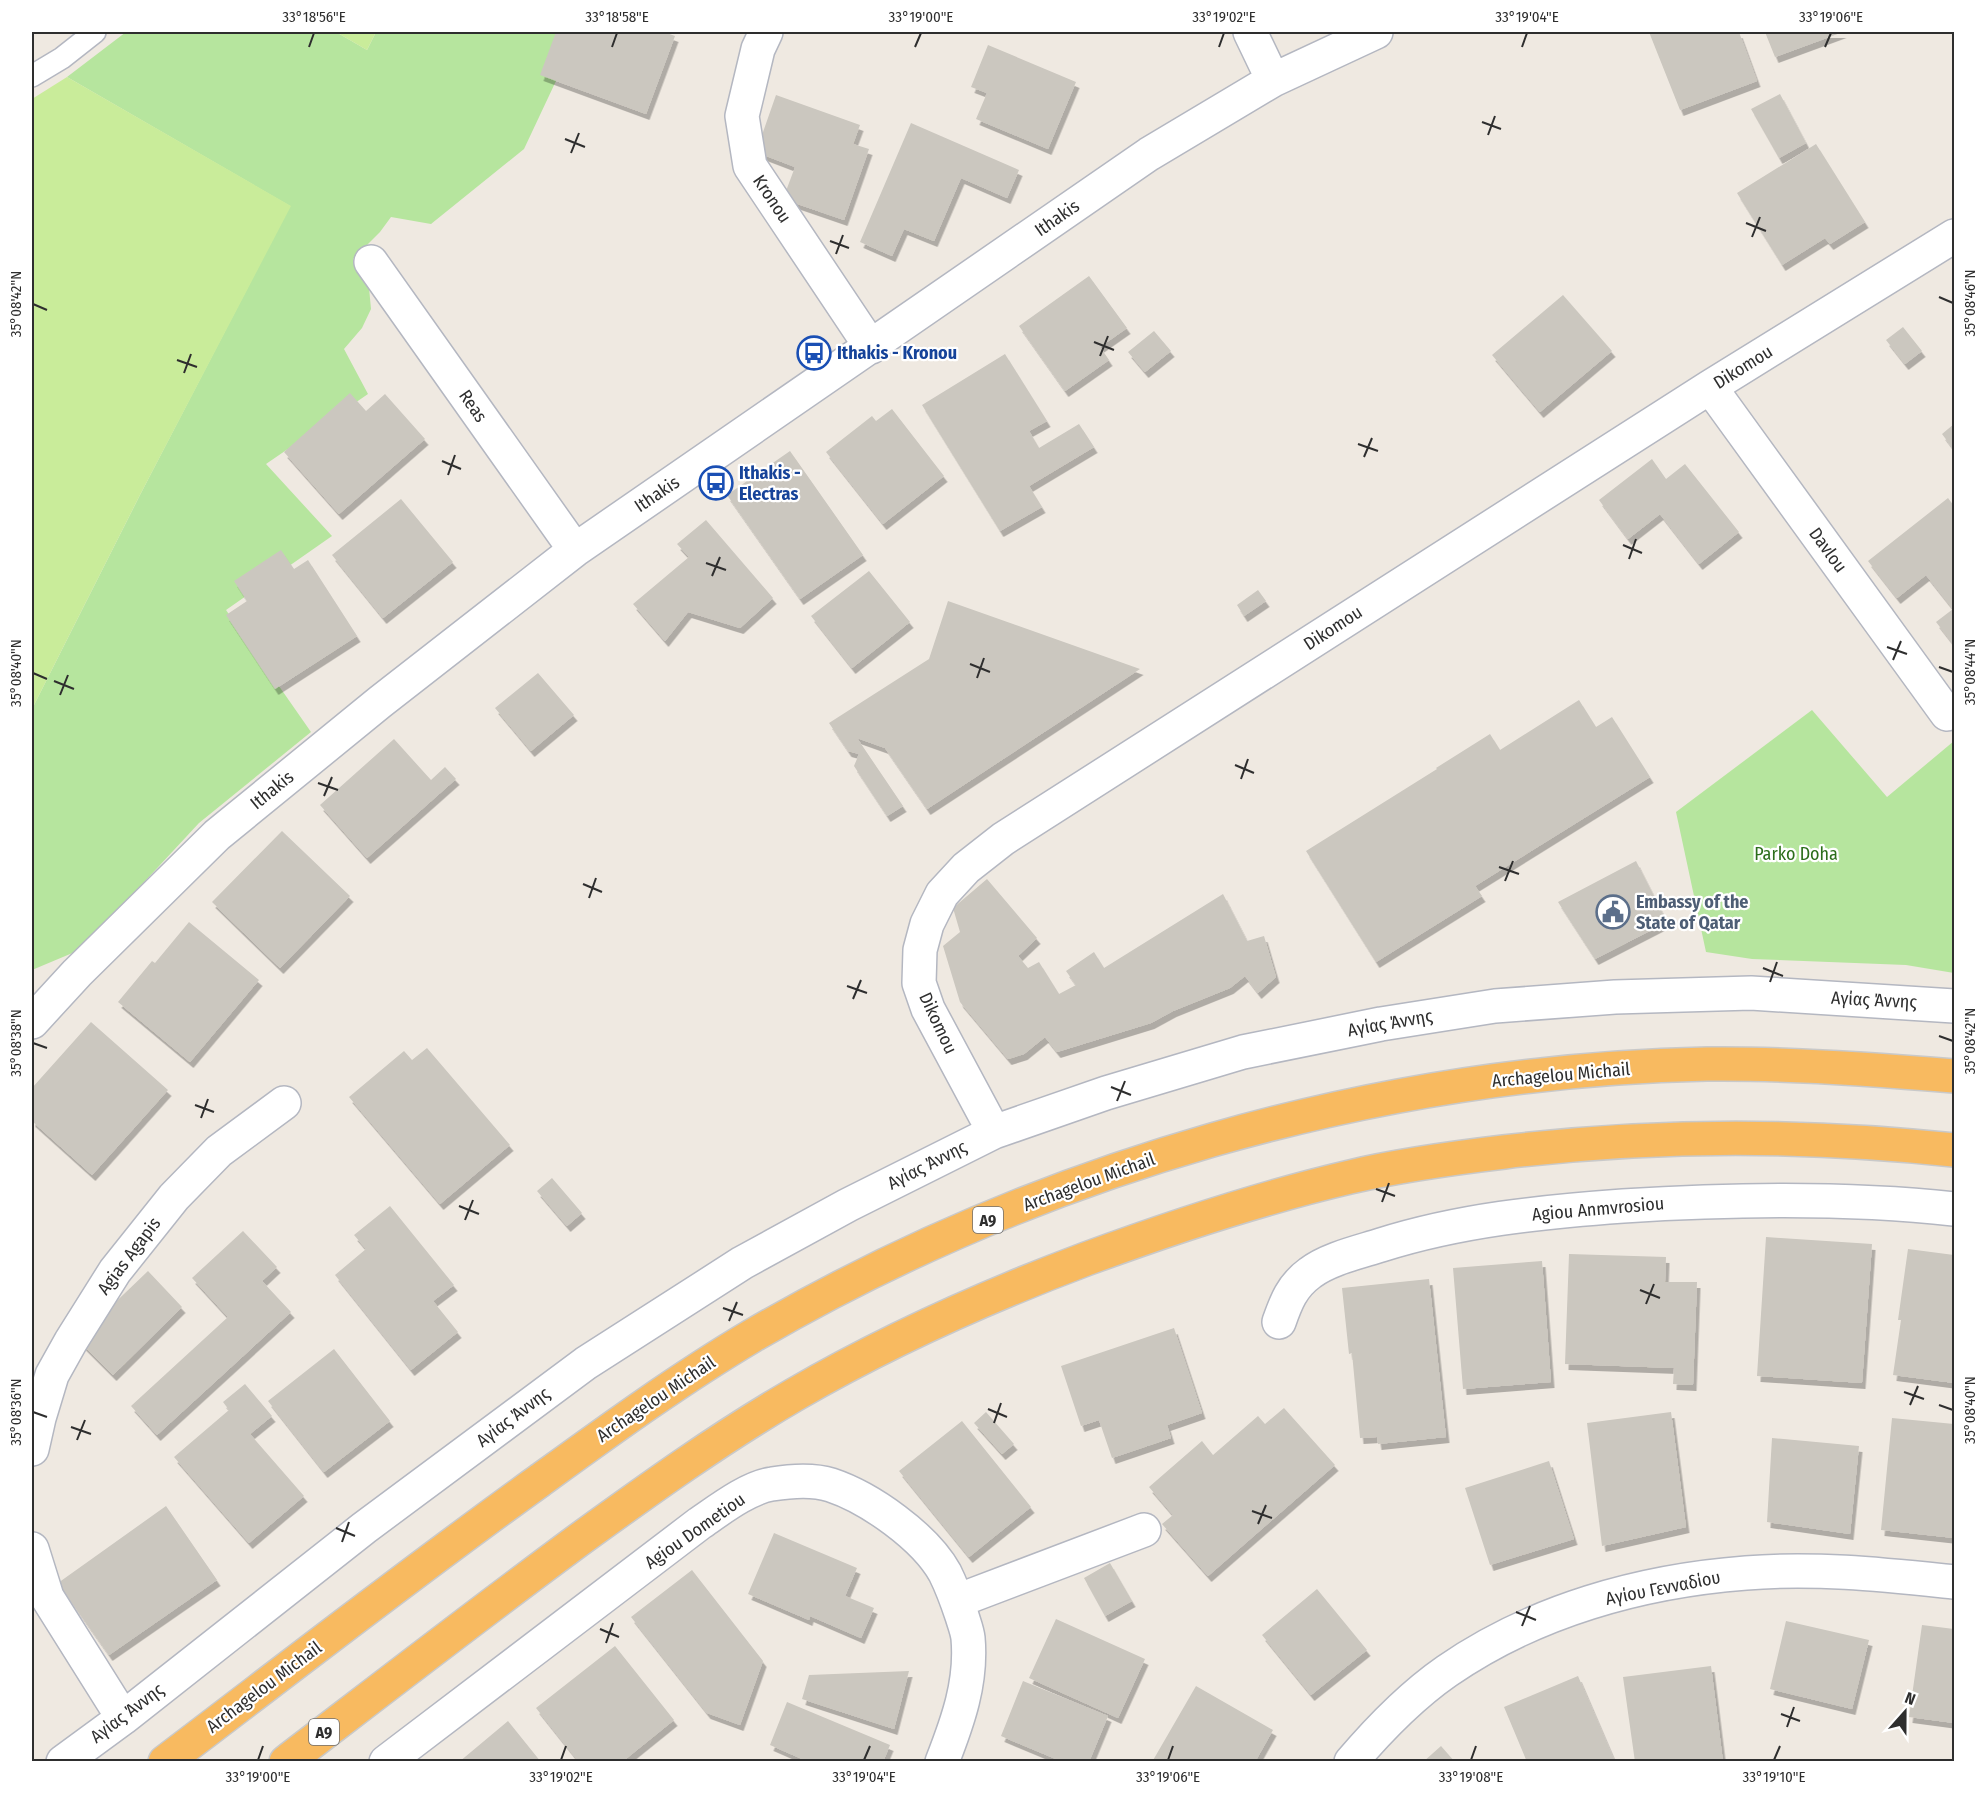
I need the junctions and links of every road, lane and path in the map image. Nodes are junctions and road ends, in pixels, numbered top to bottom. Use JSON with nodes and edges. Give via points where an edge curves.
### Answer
{"nodes":[{"id":1,"x":95,"y":32,"type":"edge"},
{"id":2,"x":766,"y":32,"type":"edge"},
{"id":3,"x":1250,"y":32,"type":"edge"},
{"id":4,"x":1376,"y":32,"type":"edge"},
{"id":5,"x":32,"y":76,"type":"edge"},
{"id":6,"x":1273,"y":80,"type":"junction"},
{"id":7,"x":1954,"y":236,"type":"edge"},
{"id":8,"x":371,"y":262,"type":"dead end"},
{"id":9,"x":871,"y":347,"type":"junction"},
{"id":10,"x":1710,"y":387,"type":"junction"},
{"id":11,"x":575,"y":550,"type":"junction"},
{"id":12,"x":1947,"y":714,"type":"dead end"},
{"id":13,"x":1954,"y":1006,"type":"edge"},
{"id":14,"x":32,"y":1022,"type":"edge"},
{"id":15,"x":1954,"y":1076,"type":"edge"},
{"id":16,"x":284,"y":1103,"type":"dead end"},
{"id":17,"x":994,"y":1132,"type":"junction"},
{"id":18,"x":1954,"y":1150,"type":"edge"},
{"id":19,"x":1954,"y":1209,"type":"edge"},
{"id":20,"x":1279,"y":1322,"type":"dead end"},
{"id":21,"x":32,"y":1449,"type":"edge"},
{"id":22,"x":1144,"y":1530,"type":"dead end"},
{"id":23,"x":32,"y":1549,"type":"edge"},
{"id":24,"x":1954,"y":1582,"type":"edge"},
{"id":25,"x":957,"y":1601,"type":"junction"},
{"id":26,"x":123,"y":1718,"type":"junction"},
{"id":27,"x":63,"y":1761,"type":"edge"},
{"id":28,"x":165,"y":1761,"type":"edge"},
{"id":29,"x":286,"y":1761,"type":"edge"},
{"id":30,"x":386,"y":1761,"type":"edge"},
{"id":31,"x":942,"y":1761,"type":"edge"},
{"id":32,"x":1351,"y":1761,"type":"edge"}],
"edges":[{"from":1,"to":5,"type":"lane"},
{"from":2,"to":9,"type":"street","name":"Kronou","via":[[758,49],[742,116],[750,166]]},
{"from":3,"to":6,"type":"street"},
{"from":4,"to":6,"type":"street","name":"Ithakis"},
{"from":6,"to":9,"type":"street","name":"Ithakis","via":[[1149,154]]},
{"from":7,"to":10,"type":"street","name":"Dikomou"},
{"from":8,"to":11,"type":"street","name":"Reas"},
{"from":9,"to":11,"type":"street","name":"Ithakis"},
{"from":10,"to":12,"type":"street","name":"Davlou"},
{"from":10,"to":17,"type":"street","name":"Dikomou","via":[[1003,839],[958,876],[942,894],[927,924],[920,950],[919,983],[928,1009]]},
{"from":11,"to":14,"type":"street","name":"Ithakis","via":[[217,835]]},
{"from":13,"to":17,"type":"street","name":"Αγίας Άννης","via":[[1751,993],[1495,1006],[1243,1052]]},
{"from":15,"to":28,"type":"highway","name":"Archagelou Michail","number":"A9","via":[[1797,1065],[1705,1064],[1527,1076],[1431,1089],[1317,1113],[1237,1133],[1098,1177],[886,1265],[753,1336],[681,1381],[478,1525]]},
{"from":16,"to":21,"type":"street","name":"Agias Agapis","via":[[219,1151],[174,1197],[115,1271],[52,1375]]},
{"from":17,"to":26,"type":"street","name":"Αγίας Άννης","via":[[742,1263],[586,1363],[364,1528]]},
{"from":18,"to":29,"type":"highway","number":"A9","via":[[1819,1138],[1743,1137],[1546,1147],[1354,1176],[1251,1202],[1149,1236],[993,1295],[862,1357],[789,1397],[660,1481]]},
{"from":19,"to":20,"type":"street","name":"Agiou Anmvrosiou","via":[[1816,1201],[1685,1202],[1553,1211],[1455,1225],[1356,1252],[1312,1271],[1297,1283]]},
{"from":22,"to":25,"type":"street"},
{"from":23,"to":26,"type":"street","via":[[47,1597]]},
{"from":24,"to":32,"type":"street","name":"Αγίου Γενναδίου","via":[[1826,1572],[1746,1573],[1619,1592],[1557,1614],[1482,1649],[1445,1672],[1377,1732]]},
{"from":25,"to":30,"type":"street","name":"Agiou Dometiou","via":[[944,1572],[922,1546],[895,1520],[863,1499],[829,1485],[800,1481],[769,1484],[734,1500],[700,1523]]},
{"from":25,"to":31,"type":"street","name":"Agiou Dometiou","via":[[968,1635],[969,1666],[966,1694]]},
{"from":26,"to":27,"type":"street","name":"Αγίας Άννης"}]}
